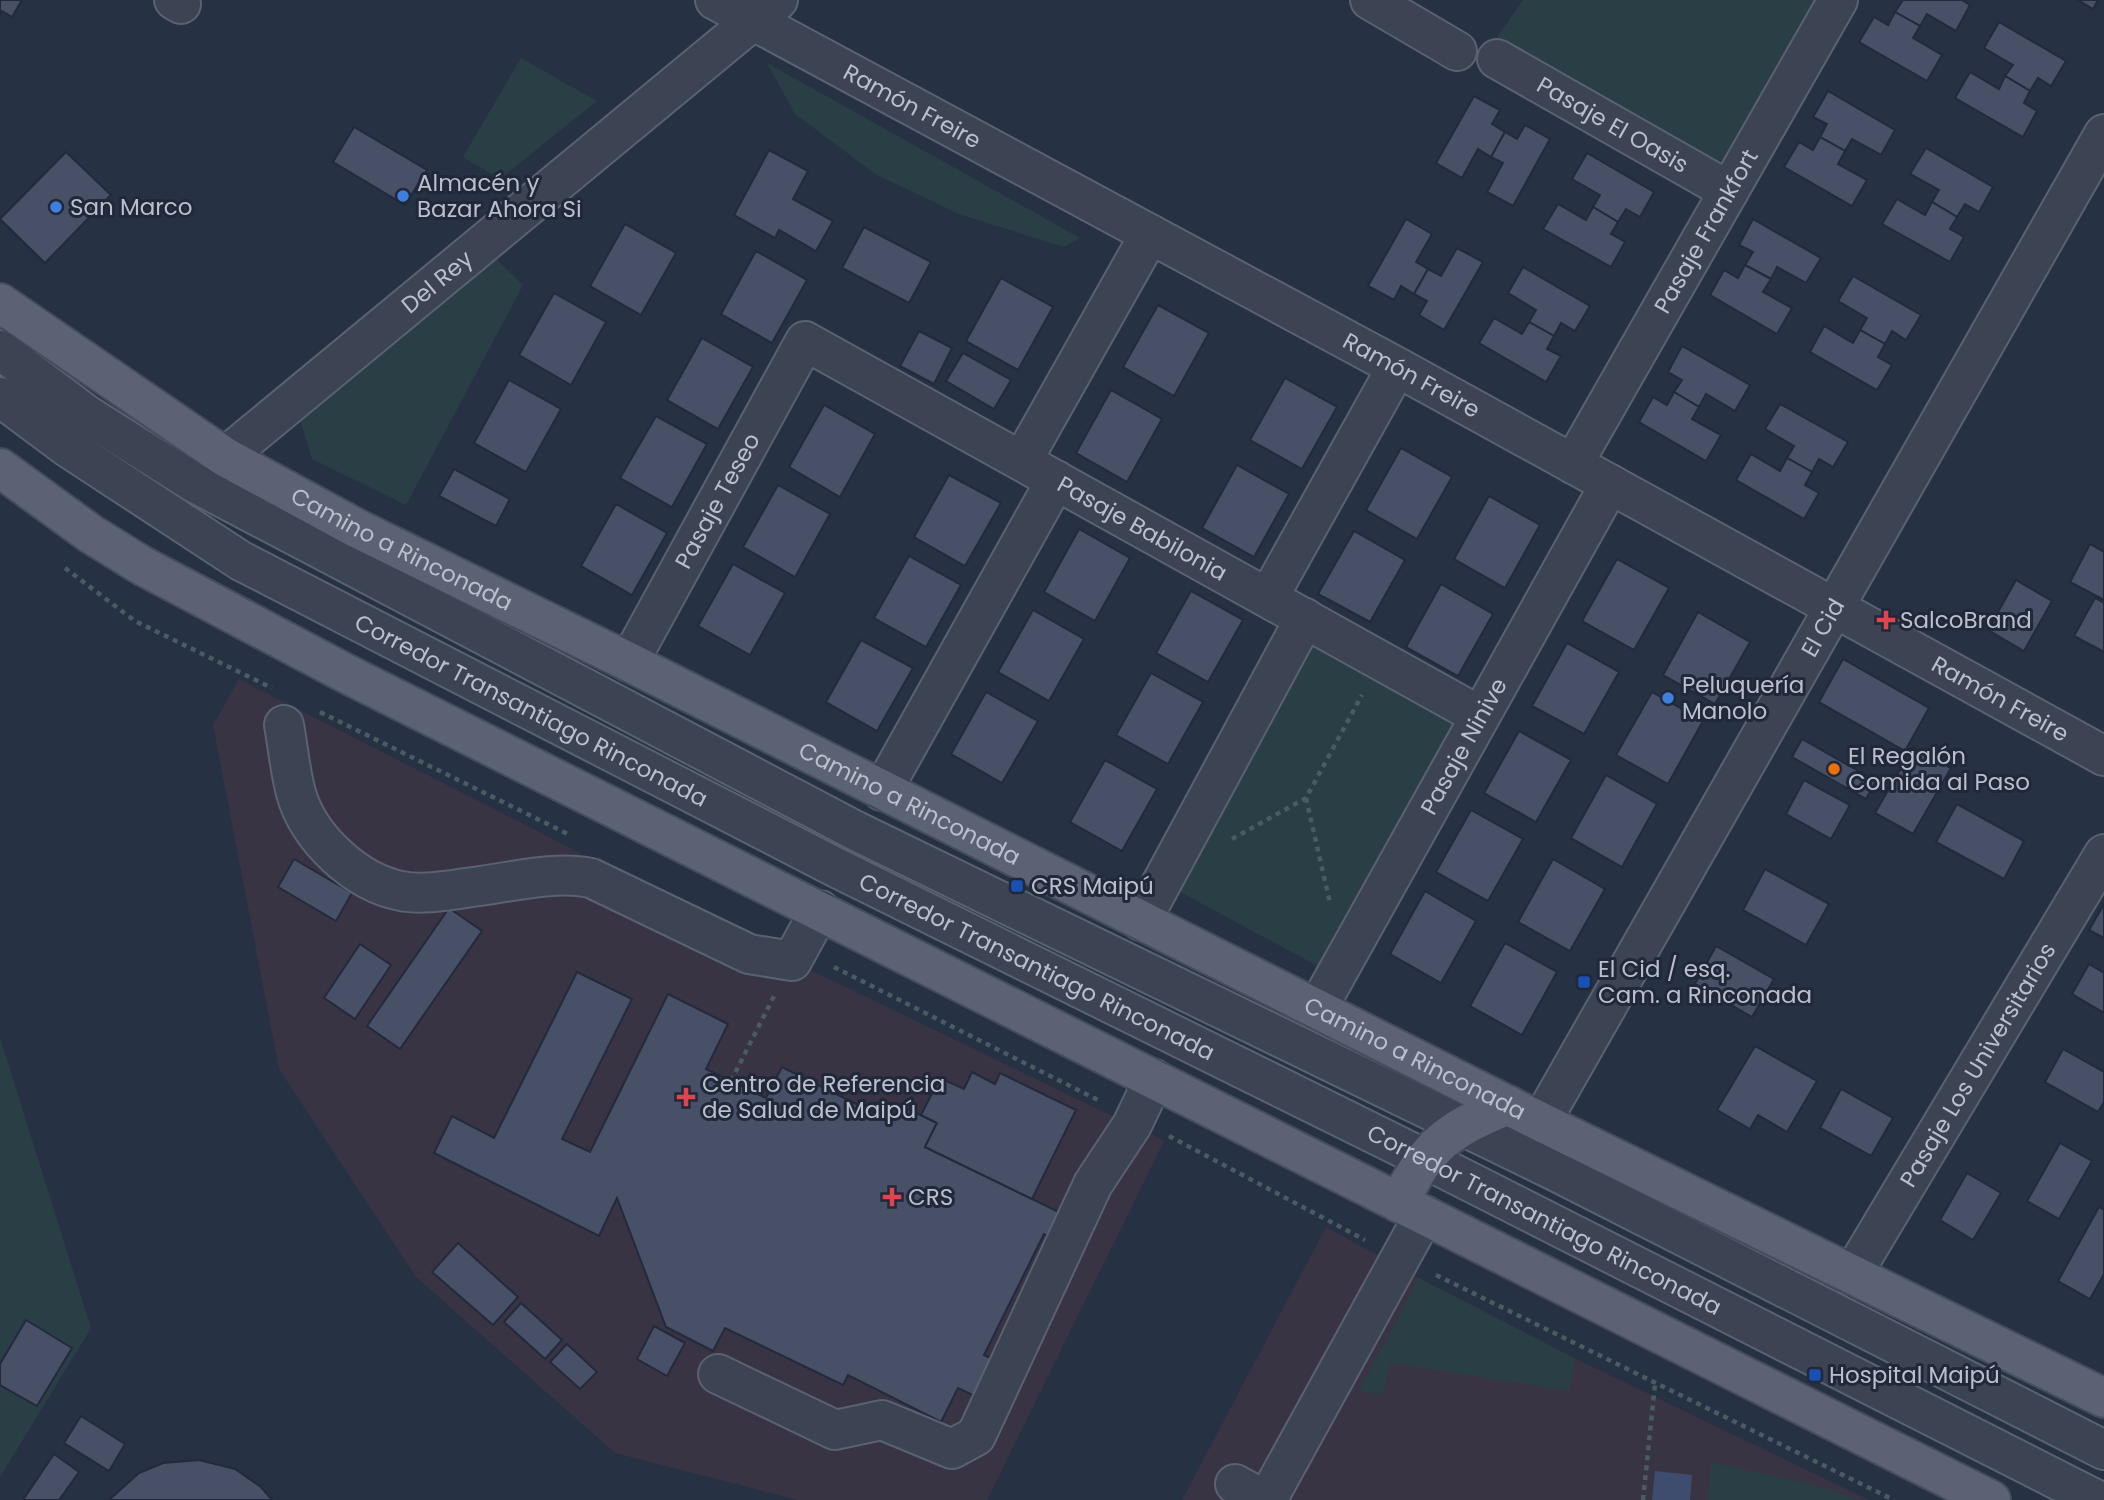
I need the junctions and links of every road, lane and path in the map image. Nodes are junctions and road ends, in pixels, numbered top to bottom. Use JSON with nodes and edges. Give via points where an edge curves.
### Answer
{"nodes":[{"id":1,"x":715,"y":0,"type":"edge"},
{"id":2,"x":1370,"y":0,"type":"edge"},
{"id":3,"x":1838,"y":0,"type":"edge"},
{"id":4,"x":765,"y":10,"type":"edge"},
{"id":5,"x":1457,"y":51,"type":"dead end"},
{"id":6,"x":1497,"y":59,"type":"dead end"},
{"id":7,"x":2104,"y":134,"type":"edge"},
{"id":8,"x":1729,"y":191,"type":"junction"},
{"id":9,"x":1150,"y":234,"type":"junction"},
{"id":10,"x":0,"y":303,"type":"edge"},
{"id":11,"x":805,"y":341,"type":"joint"},
{"id":12,"x":0,"y":350,"type":"edge"},
{"id":13,"x":1397,"y":367,"type":"junction"},
{"id":14,"x":101,"y":374,"type":"junction"},
{"id":15,"x":0,"y":397,"type":"edge"},
{"id":16,"x":225,"y":457,"type":"junction"},
{"id":17,"x":1022,"y":461,"type":"junction"},
{"id":18,"x":1573,"y":464,"type":"junction"},
{"id":19,"x":0,"y":468,"type":"edge"},
{"id":20,"x":1056,"y":480,"type":"junction"},
{"id":21,"x":193,"y":482,"type":"junction"},
{"id":22,"x":1610,"y":484,"type":"junction"},
{"id":23,"x":1268,"y":598,"type":"junction"},
{"id":24,"x":1834,"y":609,"type":"junction"},
{"id":25,"x":1305,"y":618,"type":"junction"},
{"id":26,"x":135,"y":621,"type":"dead end"},
{"id":27,"x":629,"y":662,"type":"junction"},
{"id":28,"x":273,"y":688,"type":"dead end"},
{"id":29,"x":1364,"y":691,"type":"dead end"},
{"id":30,"x":297,"y":716,"type":"joint"},
{"id":31,"x":1480,"y":716,"type":"junction"},
{"id":32,"x":2104,"y":756,"type":"edge"},
{"id":33,"x":882,"y":791,"type":"junction"},
{"id":34,"x":572,"y":836,"type":"dead end"},
{"id":35,"x":2104,"y":855,"type":"edge"},
{"id":36,"x":820,"y":910,"type":"junction"},
{"id":37,"x":1142,"y":921,"type":"junction"},
{"id":38,"x":796,"y":955,"type":"junction"},
{"id":39,"x":1343,"y":961,"type":"junction"},
{"id":40,"x":1317,"y":1009,"type":"junction"},
{"id":41,"x":1154,"y":1079,"type":"junction"},
{"id":42,"x":731,"y":1081,"type":"dead end"},
{"id":43,"x":1508,"y":1105,"type":"junction"},
{"id":44,"x":1135,"y":1118,"type":"junction"},
{"id":45,"x":1541,"y":1122,"type":"junction"},
{"id":46,"x":1462,"y":1125,"type":"junction"},
{"id":47,"x":1423,"y":1158,"type":"junction"},
{"id":48,"x":1411,"y":1209,"type":"junction"},
{"id":49,"x":1401,"y":1258,"type":"junction"},
{"id":50,"x":1852,"y":1275,"type":"junction"},
{"id":51,"x":718,"y":1374,"type":"dead end"},
{"id":52,"x":1655,"y":1384,"type":"junction"},
{"id":53,"x":2104,"y":1398,"type":"edge"},
{"id":54,"x":2104,"y":1450,"type":"edge"},
{"id":55,"x":1255,"y":1495,"type":"edge"},
{"id":56,"x":1643,"y":1500,"type":"edge"},
{"id":57,"x":1894,"y":1500,"type":"edge"},
{"id":58,"x":1990,"y":1500,"type":"edge"},
{"id":59,"x":2097,"y":1500,"type":"edge"}],
"edges":[{"from":1,"to":4,"type":"street","name":"Ramón Freire"},
{"from":2,"to":5,"type":"street"},
{"from":3,"to":8,"type":"street","name":"Pasaje Frankfort"},
{"from":4,"to":9,"type":"street","name":"Ramón Freire"},
{"from":4,"to":16,"type":"street","name":"Del Rey"},
{"from":6,"to":8,"type":"street","name":"Pasaje El Oasis"},
{"from":7,"to":24,"type":"street","name":"El Cid"},
{"from":8,"to":18,"type":"street","name":"Pasaje Frankfort"},
{"from":9,"to":13,"type":"street","name":"Ramón Freire"},
{"from":9,"to":17,"type":"street"},
{"from":10,"to":14,"type":"main road","name":"Camino a Rinconada"},
{"from":11,"to":17,"type":"street","name":"Pasaje Babilonia"},
{"from":11,"to":27,"type":"street","name":"Pasaje Teseo"},
{"from":12,"to":21,"type":"street","name":"Corredor Transantiago Rinconada","via":[[87,415]]},
{"from":13,"to":18,"type":"street","name":"Ramón Freire"},
{"from":13,"to":23,"type":"street"},
{"from":14,"to":16,"type":"main road","name":"Camino a Rinconada"},
{"from":14,"to":21,"type":"street","name":"Corredor Transantiago Rinconada"},
{"from":15,"to":47,"type":"street","name":"Corredor Transantiago Rinconada","via":[[78,455],[241,561],[835,867]]},
{"from":16,"to":27,"type":"main road","name":"Camino a Rinconada","via":[[356,528]]},
{"from":17,"to":20,"type":"street","name":"Pasaje Babilonia"},
{"from":18,"to":22,"type":"street","name":"Ramón Freire"},
{"from":19,"to":36,"type":"main road","via":[[91,534],[197,596]]},
{"from":20,"to":23,"type":"street","name":"Pasaje Babilonia"},
{"from":20,"to":33,"type":"street"},
{"from":21,"to":46,"type":"street","name":"Corredor Transantiago Rinconada","via":[[856,831]]},
{"from":22,"to":24,"type":"street","name":"Ramón Freire"},
{"from":22,"to":31,"type":"street","name":"Pasaje Ninive"},
{"from":23,"to":25,"type":"street","name":"Pasaje Babilonia"},
{"from":24,"to":32,"type":"street","name":"Ramón Freire"},
{"from":24,"to":45,"type":"street","name":"El Cid"},
{"from":25,"to":31,"type":"street","name":"Pasaje Babilonia"},
{"from":25,"to":37,"type":"street"},
{"from":26,"to":28,"type":"path"},
{"from":27,"to":33,"type":"main road","name":"Camino a Rinconada"},
{"from":29,"to":39,"type":"path","via":[[1306,798]]},
{"from":30,"to":34,"type":"path"},
{"from":30,"to":38,"type":"street","via":[[296,794],[308,822],[336,855],[368,878],[401,891],[429,892],[568,873],[591,877],[749,954]]},
{"from":31,"to":39,"type":"street","name":"Pasaje Ninive"},
{"from":33,"to":37,"type":"main road","name":"Camino a Rinconada"},
{"from":35,"to":50,"type":"street","name":"Pasaje Los Universitarios"},
{"from":36,"to":38,"type":"street"},
{"from":36,"to":41,"type":"main road"},
{"from":37,"to":40,"type":"main road","name":"Camino a Rinconada"},
{"from":38,"to":42,"type":"path"},
{"from":38,"to":44,"type":"path"},
{"from":39,"to":40,"type":"street","name":"Pasaje Ninive"},
{"from":40,"to":43,"type":"main road","name":"Camino a Rinconada"},
{"from":41,"to":44,"type":"street"},
{"from":41,"to":48,"type":"main road"},
{"from":43,"to":45,"type":"main road","name":"Camino a Rinconada"},
{"from":43,"to":46,"type":"main road"},
{"from":44,"to":49,"type":"path"},
{"from":44,"to":51,"type":"street","via":[[1093,1184],[976,1436],[952,1449],[882,1420],[835,1430]]},
{"from":45,"to":50,"type":"main road","name":"Camino a Rinconada"},
{"from":46,"to":47,"type":"main road"},
{"from":46,"to":54,"type":"street","name":"Corredor Transantiago Rinconada"},
{"from":47,"to":48,"type":"main road"},
{"from":47,"to":59,"type":"street","name":"Corredor Transantiago Rinconada"},
{"from":48,"to":49,"type":"street"},
{"from":48,"to":58,"type":"main road"},
{"from":49,"to":52,"type":"path"},
{"from":49,"to":55,"type":"street"},
{"from":50,"to":53,"type":"main road","name":"Camino a Rinconada"},
{"from":52,"to":56,"type":"path"},
{"from":52,"to":57,"type":"path"}]}
